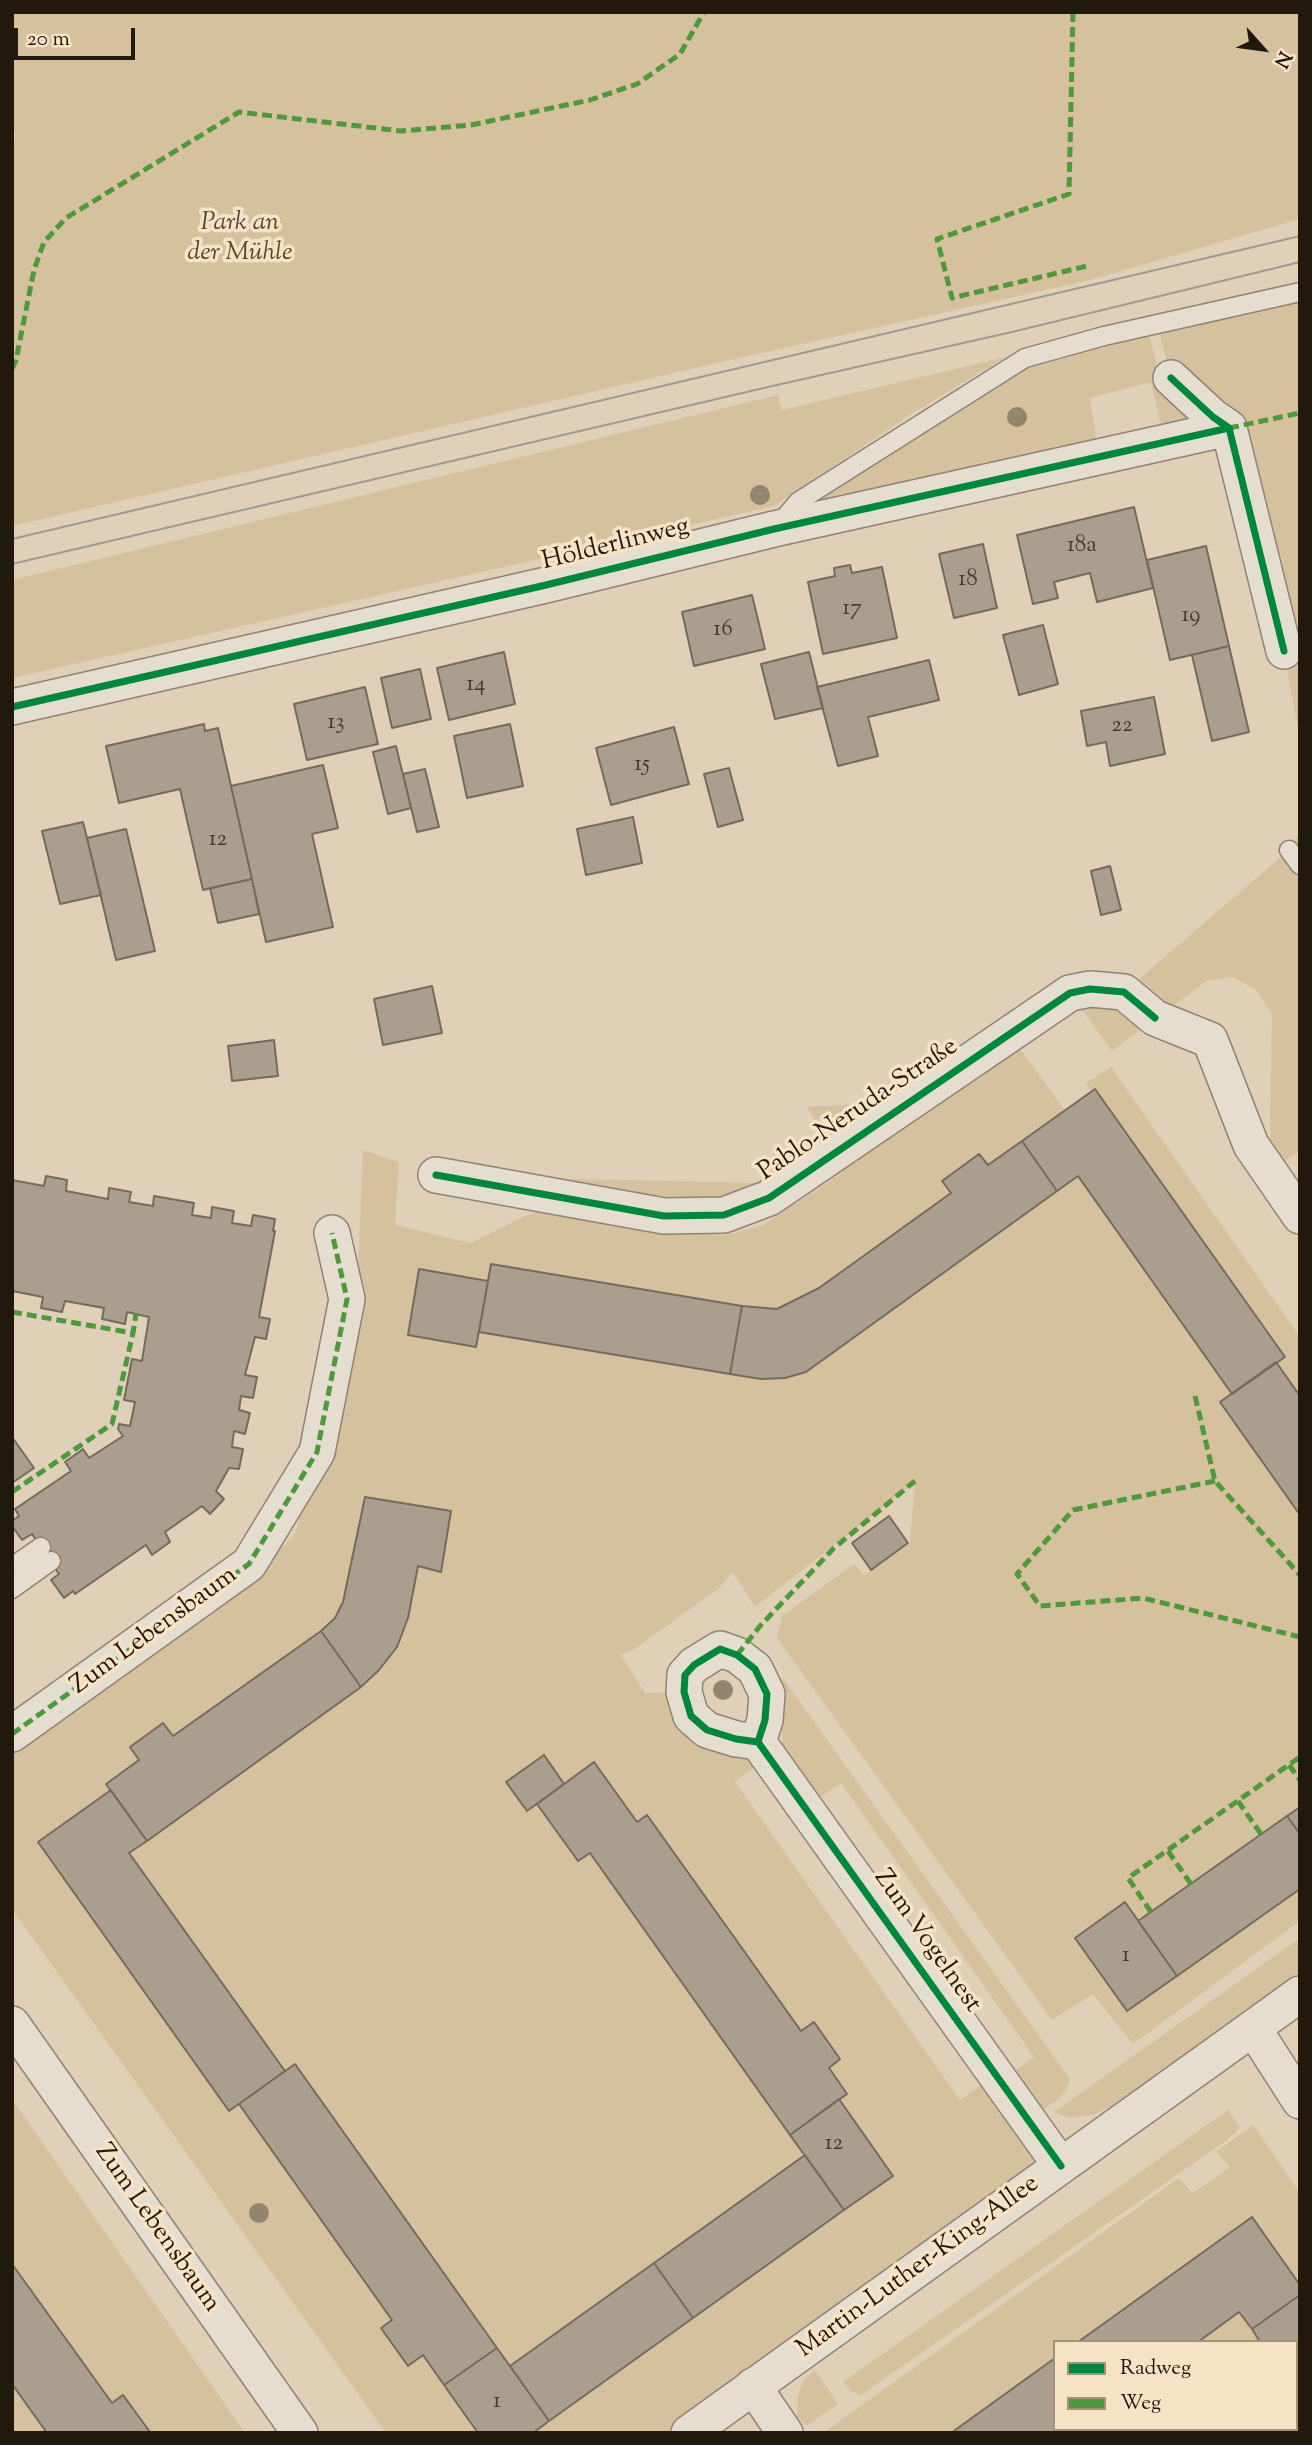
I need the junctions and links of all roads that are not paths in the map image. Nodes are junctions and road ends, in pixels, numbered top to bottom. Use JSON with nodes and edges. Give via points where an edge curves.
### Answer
{"nodes":[{"id":1,"x":1300,"y":292,"type":"edge"},
{"id":2,"x":1171,"y":378,"type":"dead end"},
{"id":3,"x":1229,"y":428,"type":"junction"},
{"id":4,"x":774,"y":529,"type":"junction"},
{"id":5,"x":1284,"y":651,"type":"dead end"},
{"id":6,"x":12,"y":707,"type":"edge"},
{"id":7,"x":1289,"y":850,"type":"dead end"},
{"id":8,"x":1300,"y":865,"type":"edge"},
{"id":9,"x":436,"y":1175,"type":"dead end"},
{"id":10,"x":1300,"y":1216,"type":"edge"},
{"id":11,"x":332,"y":1234,"type":"dead end"},
{"id":12,"x":12,"y":1567,"type":"edge"},
{"id":13,"x":12,"y":1589,"type":"edge"},
{"id":14,"x":12,"y":1734,"type":"edge"},
{"id":15,"x":758,"y":1742,"type":"dead end"},
{"id":16,"x":1300,"y":1994,"type":"edge"},
{"id":17,"x":12,"y":2024,"type":"edge"},
{"id":18,"x":1253,"y":2028,"type":"junction"},
{"id":19,"x":1300,"y":2101,"type":"edge"},
{"id":20,"x":1061,"y":2166,"type":"junction"},
{"id":21,"x":754,"y":2386,"type":"junction"},
{"id":22,"x":300,"y":2433,"type":"edge"},
{"id":23,"x":688,"y":2433,"type":"edge"},
{"id":24,"x":785,"y":2433,"type":"edge"}],
"edges":[{"from":1,"to":4,"type":"lane","via":[[1025,358],[799,501]]},
{"from":2,"to":3,"type":"street"},
{"from":3,"to":4,"type":"street","name":"Hölderlinweg"},
{"from":3,"to":5,"type":"street"},
{"from":4,"to":6,"type":"street","name":"Hölderlinweg"},
{"from":7,"to":8,"type":"lane"},
{"from":9,"to":10,"type":"street","name":"Pablo-Neruda-Straße","via":[[664,1216],[724,1215],[769,1198],[1070,993],[1090,989],[1124,992],[1155,1018],[1210,1040],[1251,1145]]},
{"from":11,"to":14,"type":"street","name":"Zum Lebensbaum","via":[[348,1299],[317,1452],[249,1564]]},
{"from":12,"to":13,"type":"lane","via":[[46,1554]]},
{"from":15,"to":20,"type":"street","name":"Zum Vogelnest"},
{"from":16,"to":18,"type":"street"},
{"from":17,"to":22,"type":"street","name":"Zum Lebensbaum"},
{"from":18,"to":19,"type":"street"},
{"from":18,"to":20,"type":"street","name":"Martin-Luther-King-Allee"},
{"from":20,"to":21,"type":"street","name":"Martin-Luther-King-Allee"},
{"from":21,"to":23,"type":"street","name":"Martin-Luther-King-Allee"},
{"from":21,"to":24,"type":"street"}]}
